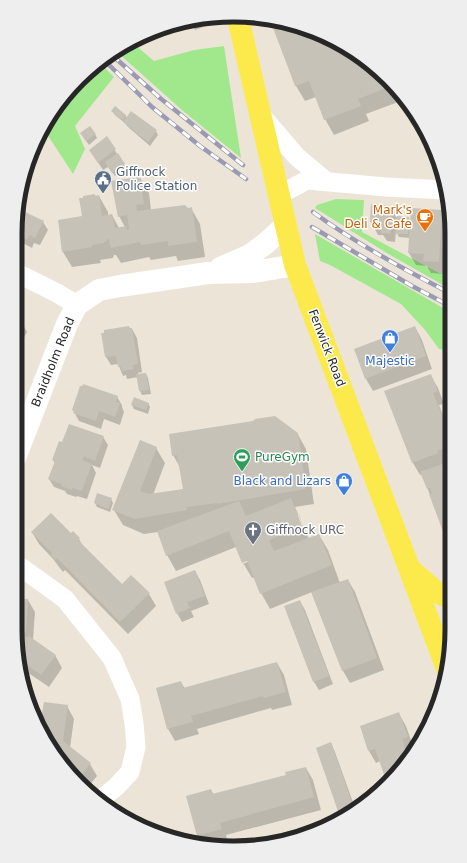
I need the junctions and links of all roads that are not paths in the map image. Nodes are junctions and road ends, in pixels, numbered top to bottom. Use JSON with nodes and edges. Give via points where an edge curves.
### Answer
{"nodes":[{"id":1,"x":239,"y":22,"type":"edge"},
{"id":2,"x":260,"y":114,"type":"junction"},
{"id":3,"x":327,"y":182,"type":"junction"},
{"id":4,"x":440,"y":190,"type":"edge"},
{"id":5,"x":279,"y":195,"type":"junction"},
{"id":6,"x":285,"y":226,"type":"junction"},
{"id":7,"x":295,"y":265,"type":"junction"},
{"id":8,"x":208,"y":273,"type":"junction"},
{"id":9,"x":22,"y":276,"type":"edge"},
{"id":10,"x":77,"y":305,"type":"junction"},
{"id":11,"x":22,"y":440,"type":"edge"},
{"id":12,"x":22,"y":568,"type":"edge"},
{"id":13,"x":411,"y":570,"type":"junction"},
{"id":14,"x":445,"y":596,"type":"edge"},
{"id":15,"x":444,"y":636,"type":"edge"},
{"id":16,"x":104,"y":796,"type":"edge"}],
"edges":[{"from":1,"to":2,"type":"main road","name":"Fenwick Road"},
{"from":2,"to":3,"type":"street","via":[[297,157]]},
{"from":2,"to":5,"type":"main road","name":"Fenwick Road"},
{"from":3,"to":4,"type":"street"},
{"from":3,"to":5,"type":"street","via":[[307,180]]},
{"from":5,"to":6,"type":"main road","name":"Fenwick Road"},
{"from":6,"to":7,"type":"main road","name":"Fenwick Road"},
{"from":6,"to":8,"type":"street","name":"Braidholm Road","via":[[250,255]]},
{"from":7,"to":8,"type":"street","name":"Braidholm Road","via":[[254,272]]},
{"from":7,"to":13,"type":"main road","name":"Fenwick Road"},
{"from":8,"to":10,"type":"street","name":"Braidholm Road","via":[[99,290]]},
{"from":9,"to":10,"type":"street"},
{"from":10,"to":11,"type":"street","name":"Braidholm Road","via":[[67,324]]},
{"from":12,"to":16,"type":"street","via":[[65,599],[112,658],[130,699],[136,747],[130,772]]},
{"from":13,"to":14,"type":"main road","via":[[435,591]]},
{"from":13,"to":15,"type":"main road","name":"Fenwick Road"}]}
